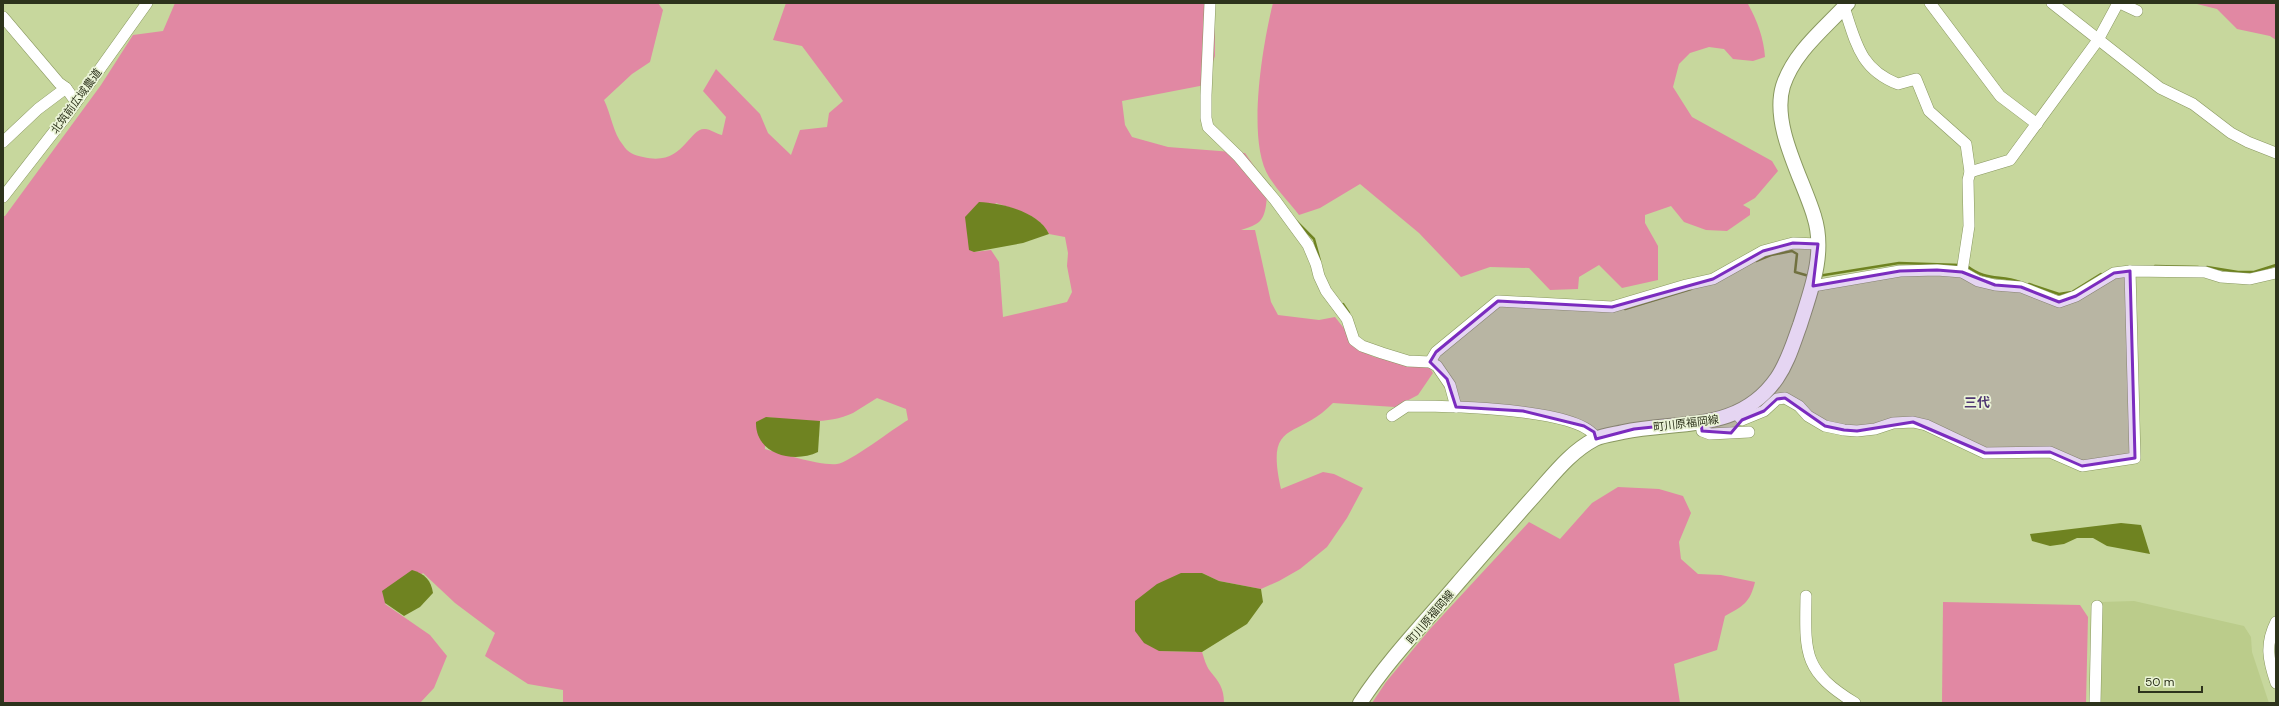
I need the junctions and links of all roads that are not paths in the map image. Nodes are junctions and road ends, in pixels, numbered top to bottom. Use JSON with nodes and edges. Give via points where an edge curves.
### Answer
{"nodes":[{"id":1,"x":147,"y":3,"type":"edge"},
{"id":2,"x":1210,"y":3,"type":"edge"},
{"id":3,"x":1930,"y":3,"type":"edge"},
{"id":4,"x":2119,"y":3,"type":"edge"},
{"id":5,"x":1846,"y":5,"type":"edge"},
{"id":6,"x":2055,"y":5,"type":"edge"},
{"id":7,"x":2137,"y":11,"type":"dead end"},
{"id":8,"x":3,"y":17,"type":"edge"},
{"id":9,"x":2098,"y":40,"type":"junction"},
{"id":10,"x":66,"y":88,"type":"junction"},
{"id":11,"x":76,"y":102,"type":"junction"},
{"id":12,"x":2037,"y":124,"type":"junction"},
{"id":13,"x":3,"y":142,"type":"edge"},
{"id":14,"x":2276,"y":153,"type":"edge"},
{"id":15,"x":1970,"y":172,"type":"junction"},
{"id":16,"x":3,"y":197,"type":"edge"},
{"id":17,"x":1818,"y":244,"type":"junction"},
{"id":18,"x":2130,"y":271,"type":"junction"},
{"id":19,"x":1962,"y":272,"type":"junction"},
{"id":20,"x":2276,"y":273,"type":"edge"},
{"id":21,"x":1813,"y":286,"type":"junction"},
{"id":22,"x":1430,"y":362,"type":"junction"},
{"id":23,"x":1771,"y":385,"type":"junction"},
{"id":24,"x":1780,"y":398,"type":"junction"},
{"id":25,"x":1456,"y":407,"type":"junction"},
{"id":26,"x":1392,"y":416,"type":"dead end"},
{"id":27,"x":1739,"y":417,"type":"junction"},
{"id":28,"x":1701,"y":422,"type":"junction"},
{"id":29,"x":1748,"y":432,"type":"dead end"},
{"id":30,"x":1730,"y":434,"type":"junction"},
{"id":31,"x":1596,"y":439,"type":"junction"},
{"id":32,"x":1806,"y":596,"type":"dead end"},
{"id":33,"x":2097,"y":606,"type":"dead end"},
{"id":34,"x":2276,"y":622,"type":"edge"},
{"id":35,"x":2276,"y":682,"type":"edge"},
{"id":36,"x":1360,"y":703,"type":"edge"},
{"id":37,"x":1855,"y":703,"type":"edge"},
{"id":38,"x":2095,"y":703,"type":"edge"}],
"edges":[{"from":1,"to":11,"type":"street","name":"北筑前広域農道"},
{"from":2,"to":22,"type":"street","via":[[1206,95],[1208,128],[1238,156],[1308,245],[1326,291],[1347,319],[1354,340],[1362,346],[1408,361]]},
{"from":3,"to":12,"type":"street","via":[[2000,96]]},
{"from":4,"to":7,"type":"street"},
{"from":4,"to":9,"type":"street"},
{"from":5,"to":15,"type":"street","via":[[1855,42],[1866,61],[1882,78],[1898,84],[1916,79],[1929,111],[1966,144]]},
{"from":5,"to":17,"type":"main road","name":"町川原福岡線","via":[[1804,49],[1790,69],[1782,89],[1780,109],[1784,131],[1815,219]]},
{"from":6,"to":9,"type":"street"},
{"from":8,"to":10,"type":"street"},
{"from":9,"to":12,"type":"street"},
{"from":9,"to":14,"type":"street","via":[[2160,88],[2193,104],[2243,139]]},
{"from":10,"to":11,"type":"street"},
{"from":10,"to":13,"type":"street","via":[[38,109]]},
{"from":11,"to":16,"type":"street","name":"北筑前広域農道"},
{"from":12,"to":15,"type":"street","via":[[2010,160]]},
{"from":15,"to":19,"type":"street","via":[[1969,226]]},
{"from":17,"to":21,"type":"main road","name":"町川原福岡線"},
{"from":17,"to":22,"type":"street","via":[[1794,243],[1763,251],[1713,279],[1612,307],[1498,301],[1436,352]]},
{"from":18,"to":19,"type":"street","via":[[2114,274],[2076,296],[2059,302],[2021,287],[1978,281]]},
{"from":18,"to":20,"type":"street","via":[[2205,272],[2221,277],[2250,279]]},
{"from":18,"to":24,"type":"street","via":[[2135,458],[2082,466],[2050,452],[1985,453],[1926,425],[1912,422],[1894,423],[1875,429],[1844,430],[1825,426],[1808,416],[1799,406]]},
{"from":19,"to":21,"type":"street","via":[[1900,272]]},
{"from":21,"to":23,"type":"main road","name":"町川原福岡線","via":[[1787,361]]},
{"from":22,"to":25,"type":"street","via":[[1437,366],[1447,379]]},
{"from":23,"to":24,"type":"street"},
{"from":23,"to":27,"type":"main road","name":"町川原福岡線"},
{"from":24,"to":27,"type":"street","via":[[1764,411]]},
{"from":25,"to":26,"type":"street","via":[[1407,406]]},
{"from":25,"to":31,"type":"street","via":[[1523,411],[1584,426],[1594,432]]},
{"from":27,"to":28,"type":"main road","name":"町川原福岡線"},
{"from":27,"to":30,"type":"street"},
{"from":28,"to":30,"type":"street","via":[[1702,432]]},
{"from":28,"to":31,"type":"main road","name":"町川原福岡線","via":[[1634,429]]},
{"from":29,"to":30,"type":"street"},
{"from":31,"to":36,"type":"main road","name":"町川原福岡線","via":[[1564,462],[1511,521],[1392,661]]},
{"from":32,"to":37,"type":"street","via":[[1805,635],[1810,661],[1825,683]]},
{"from":33,"to":38,"type":"street"},
{"from":34,"to":35,"type":"street","via":[[2268,644],[2268,659]]}]}
